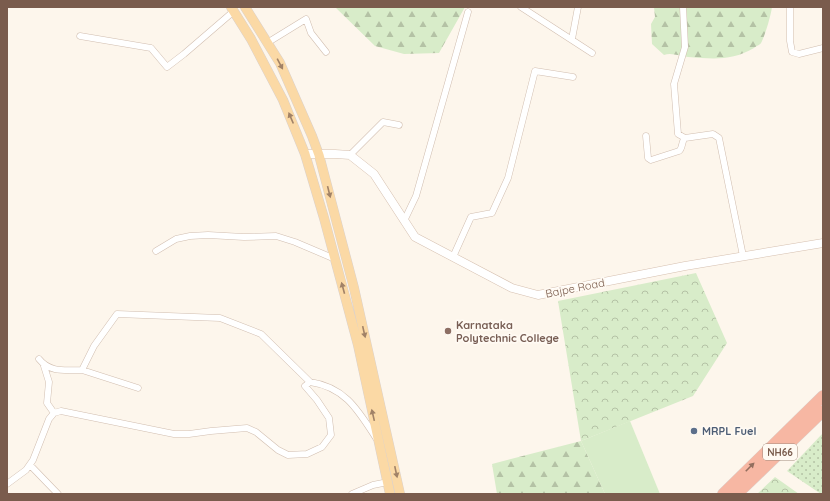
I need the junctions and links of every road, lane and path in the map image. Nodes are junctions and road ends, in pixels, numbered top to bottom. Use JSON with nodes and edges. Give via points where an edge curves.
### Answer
{"nodes":[{"id":1,"x":245,"y":7,"type":"edge"},
{"id":2,"x":521,"y":7,"type":"edge"},
{"id":3,"x":578,"y":7,"type":"edge"},
{"id":4,"x":683,"y":7,"type":"edge"},
{"id":5,"x":790,"y":7,"type":"edge"},
{"id":6,"x":232,"y":9,"type":"edge"},
{"id":7,"x":468,"y":12,"type":"dead end"},
{"id":8,"x":80,"y":36,"type":"dead end"},
{"id":9,"x":572,"y":39,"type":"junction"},
{"id":10,"x":267,"y":43,"type":"junction"},
{"id":11,"x":823,"y":48,"type":"edge"},
{"id":12,"x":326,"y":52,"type":"dead end"},
{"id":13,"x":592,"y":53,"type":"dead end"},
{"id":14,"x":573,"y":77,"type":"dead end"},
{"id":15,"x":399,"y":125,"type":"dead end"},
{"id":16,"x":646,"y":136,"type":"dead end"},
{"id":17,"x":685,"y":138,"type":"junction"},
{"id":18,"x":305,"y":154,"type":"junction"},
{"id":19,"x":320,"y":154,"type":"junction"},
{"id":20,"x":350,"y":155,"type":"junction"},
{"id":21,"x":404,"y":221,"type":"junction"},
{"id":22,"x":823,"y":243,"type":"edge"},
{"id":23,"x":156,"y":250,"type":"dead end"},
{"id":24,"x":743,"y":256,"type":"junction"},
{"id":25,"x":453,"y":257,"type":"junction"},
{"id":26,"x":335,"y":259,"type":"junction"},
{"id":27,"x":39,"y":359,"type":"dead end"},
{"id":28,"x":44,"y":366,"type":"junction"},
{"id":29,"x":82,"y":370,"type":"junction"},
{"id":30,"x":310,"y":382,"type":"junction"},
{"id":31,"x":138,"y":388,"type":"dead end"},
{"id":32,"x":823,"y":396,"type":"edge"},
{"id":33,"x":823,"y":411,"type":"edge"},
{"id":34,"x":54,"y":413,"type":"junction"},
{"id":35,"x":384,"y":449,"type":"junction"},
{"id":36,"x":30,"y":465,"type":"junction"},
{"id":37,"x":388,"y":482,"type":"junction"},
{"id":38,"x":7,"y":484,"type":"edge"},
{"id":39,"x":370,"y":487,"type":"junction"},
{"id":40,"x":58,"y":494,"type":"edge"},
{"id":41,"x":352,"y":494,"type":"edge"},
{"id":42,"x":365,"y":494,"type":"edge"},
{"id":43,"x":390,"y":494,"type":"edge"},
{"id":44,"x":400,"y":494,"type":"edge"},
{"id":45,"x":723,"y":494,"type":"edge"},
{"id":46,"x":737,"y":494,"type":"edge"}],
"edges":[{"from":1,"to":10,"type":"main road"},
{"from":2,"to":9,"type":"street"},
{"from":3,"to":9,"type":"street"},
{"from":4,"to":17,"type":"street","via":[[685,47],[674,84],[674,102],[678,134]]},
{"from":5,"to":11,"type":"street","via":[[792,52],[800,54]]},
{"from":6,"to":8,"type":"street","via":[[184,54],[167,66],[151,48]]},
{"from":18,"to":6,"type":"main road","one_way":true,"via":[[283,100]]},
{"from":7,"to":21,"type":"street","via":[[416,196]]},
{"from":9,"to":13,"type":"street"},
{"from":10,"to":12,"type":"street","via":[[306,19],[312,33]]},
{"from":10,"to":19,"type":"main road","one_way":true,"via":[[280,64]]},
{"from":14,"to":25,"type":"street","via":[[535,71],[508,178],[492,213],[471,217]]},
{"from":15,"to":20,"type":"street","via":[[383,122]]},
{"from":16,"to":17,"type":"street","via":[[648,158],[651,160],[679,152]]},
{"from":17,"to":24,"type":"street","via":[[713,134],[719,138]]},
{"from":18,"to":19,"type":"street"},
{"from":18,"to":26,"type":"main road"},
{"from":19,"to":20,"type":"street"},
{"from":19,"to":35,"type":"main road","one_way":true,"via":[[354,288]]},
{"from":20,"to":21,"type":"street","name":"Bajpe Road","via":[[374,174]]},
{"from":21,"to":25,"type":"street","name":"Bajpe Road","via":[[415,237]]},
{"from":22,"to":24,"type":"street","name":"Bajpe Road"},
{"from":23,"to":26,"type":"street","via":[[176,239],[190,236],[276,236]]},
{"from":24,"to":25,"type":"street","name":"Bajpe Road","via":[[538,295],[512,288]]},
{"from":35,"to":26,"type":"main road","one_way":true},
{"from":27,"to":28,"type":"street"},
{"from":28,"to":29,"type":"street","via":[[56,370]]},
{"from":28,"to":34,"type":"street","via":[[49,382],[47,404]]},
{"from":29,"to":30,"type":"street","via":[[94,346],[117,314],[220,318],[261,334]]},
{"from":29,"to":31,"type":"street"},
{"from":30,"to":34,"type":"street","via":[[305,386],[329,418],[331,435],[322,447],[307,454],[288,455],[248,428],[174,434],[60,411]]},
{"from":30,"to":35,"type":"street","via":[[321,383],[341,393],[356,407]]},
{"from":45,"to":32,"type":"highway","number":"NH66","one_way":true},
{"from":33,"to":46,"type":"highway","number":"NH66"},
{"from":34,"to":36,"type":"street","via":[[49,419]]},
{"from":35,"to":37,"type":"main road"},
{"from":35,"to":44,"type":"main road","one_way":true},
{"from":36,"to":38,"type":"street"},
{"from":36,"to":40,"type":"street"},
{"from":37,"to":39,"type":"street"},
{"from":37,"to":43,"type":"main road"},
{"from":39,"to":41,"type":"street"},
{"from":39,"to":42,"type":"street"}]}
